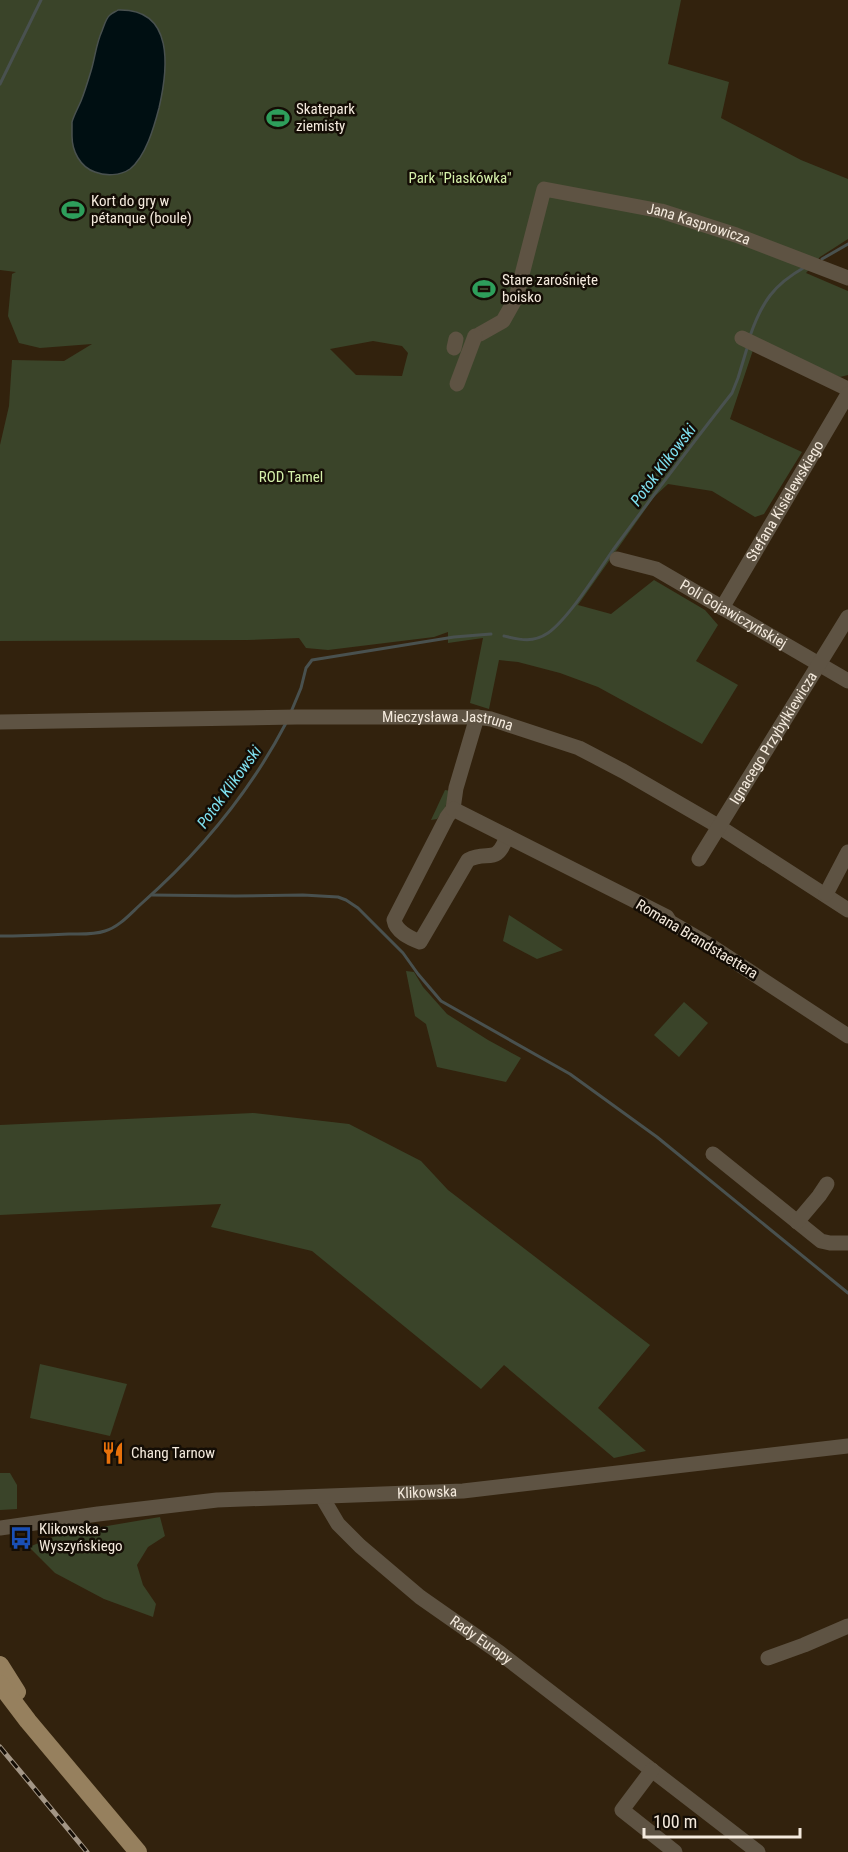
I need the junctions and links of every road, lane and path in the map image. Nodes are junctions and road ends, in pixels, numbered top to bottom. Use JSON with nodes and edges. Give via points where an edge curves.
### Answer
{"nodes":[{"id":1,"x":848,"y":278,"type":"edge"},
{"id":2,"x":746,"y":339,"type":"dead end"},
{"id":3,"x":457,"y":384,"type":"dead end"},
{"id":4,"x":848,"y":389,"type":"edge"},
{"id":5,"x":848,"y":394,"type":"edge"},
{"id":6,"x":617,"y":560,"type":"dead end"},
{"id":7,"x":722,"y":609,"type":"junction"},
{"id":8,"x":848,"y":617,"type":"edge"},
{"id":9,"x":820,"y":663,"type":"junction"},
{"id":10,"x":848,"y":681,"type":"edge"},
{"id":11,"x":477,"y":717,"type":"junction"},
{"id":12,"x":0,"y":722,"type":"edge"},
{"id":13,"x":453,"y":809,"type":"junction"},
{"id":14,"x":718,"y":826,"type":"junction"},
{"id":15,"x":507,"y":836,"type":"junction"},
{"id":16,"x":848,"y":852,"type":"edge"},
{"id":17,"x":699,"y":859,"type":"dead end"},
{"id":18,"x":826,"y":894,"type":"junction"},
{"id":19,"x":848,"y":910,"type":"edge"},
{"id":20,"x":848,"y":1036,"type":"edge"},
{"id":21,"x":713,"y":1154,"type":"dead end"},
{"id":22,"x":827,"y":1184,"type":"dead end"},
{"id":23,"x":797,"y":1222,"type":"junction"},
{"id":24,"x":848,"y":1243,"type":"edge"},
{"id":25,"x":848,"y":1446,"type":"edge"},
{"id":26,"x":322,"y":1497,"type":"junction"},
{"id":27,"x":1,"y":1528,"type":"edge"},
{"id":28,"x":848,"y":1626,"type":"edge"},
{"id":29,"x":768,"y":1658,"type":"dead end"},
{"id":30,"x":0,"y":1665,"type":"edge"},
{"id":31,"x":0,"y":1684,"type":"edge"},
{"id":32,"x":47,"y":1743,"type":"junction"},
{"id":33,"x":652,"y":1770,"type":"junction"},
{"id":34,"x":138,"y":1852,"type":"edge"},
{"id":35,"x":675,"y":1852,"type":"edge"},
{"id":36,"x":758,"y":1852,"type":"edge"}],
"edges":[{"from":1,"to":3,"type":"street","name":"Jana Kasprowicza","via":[[661,211],[544,189],[516,298],[503,321],[477,335]]},
{"from":2,"to":4,"type":"street"},
{"from":5,"to":7,"type":"street","name":"Stefana Kisielewskiego"},
{"from":6,"to":7,"type":"street","name":"Poli Gojawiczyńskiej","via":[[656,569]]},
{"from":7,"to":9,"type":"street","name":"Poli Gojawiczyńskiej"},
{"from":8,"to":9,"type":"street","name":"Ignacego Przybyłkiewicza"},
{"from":9,"to":10,"type":"street","name":"Poli Gojawiczyńskiej"},
{"from":9,"to":14,"type":"street","name":"Ignacego Przybyłkiewicza"},
{"from":11,"to":12,"type":"street","name":"Mieczysława Jastruna"},
{"from":11,"to":13,"type":"street"},
{"from":11,"to":14,"type":"street","name":"Mieczysława Jastruna","via":[[579,748]]},
{"from":13,"to":15,"type":"street","name":"Romana Brandstaettera"},
{"from":13,"to":15,"type":"street","via":[[394,920],[400,931],[414,940],[420,942],[468,860],[498,853]]},
{"from":14,"to":17,"type":"street","name":"Ignacego Przybyłkiewicza"},
{"from":14,"to":18,"type":"street","name":"Mieczysława Jastruna"},
{"from":15,"to":20,"type":"street","name":"Romana Brandstaettera","via":[[667,917]]},
{"from":16,"to":18,"type":"street"},
{"from":18,"to":19,"type":"street","name":"Mieczysława Jastruna"},
{"from":21,"to":23,"type":"street"},
{"from":22,"to":23,"type":"street"},
{"from":23,"to":24,"type":"street","via":[[821,1241]]},
{"from":25,"to":26,"type":"street","name":"Klikowska","via":[[483,1489]]},
{"from":26,"to":27,"type":"street","name":"Klikowska","via":[[176,1504]]},
{"from":26,"to":33,"type":"street","name":"Rady Europy","via":[[338,1524],[420,1597]]},
{"from":28,"to":29,"type":"street"},
{"from":30,"to":32,"type":"main road"},
{"from":31,"to":32,"type":"main road"},
{"from":32,"to":34,"type":"main road"},
{"from":33,"to":35,"type":"street","via":[[622,1810]]},
{"from":33,"to":36,"type":"street","name":"Rady Europy"}]}
